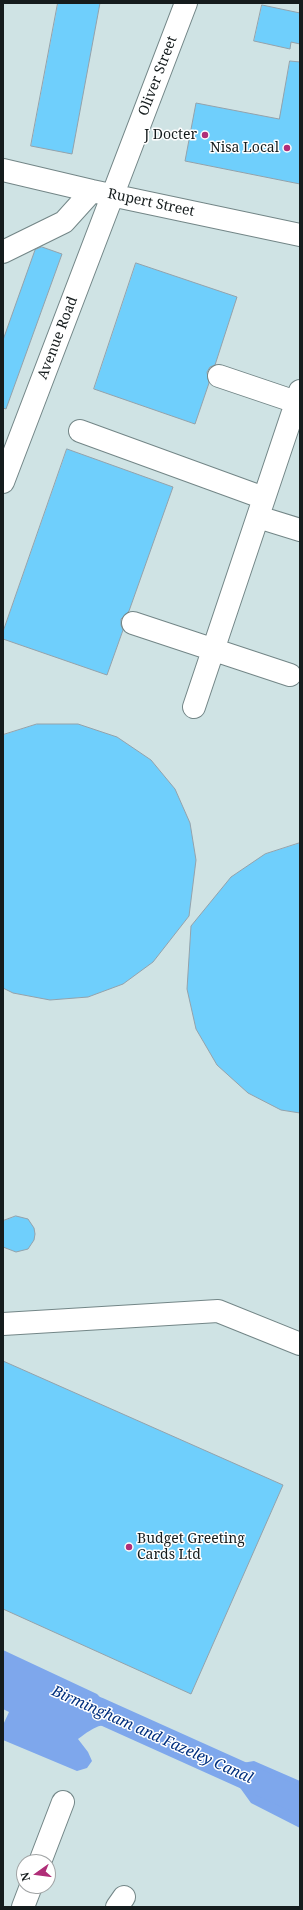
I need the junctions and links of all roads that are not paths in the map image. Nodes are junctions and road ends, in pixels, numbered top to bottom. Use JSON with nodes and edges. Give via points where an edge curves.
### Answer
{"nodes":[{"id":1,"x":186,"y":3,"type":"edge"},
{"id":2,"x":3,"y":170,"type":"edge"},
{"id":3,"x":92,"y":191,"type":"junction"},
{"id":4,"x":113,"y":194,"type":"junction"},
{"id":5,"x":300,"y":234,"type":"edge"},
{"id":6,"x":3,"y":252,"type":"edge"},
{"id":7,"x":219,"y":376,"type":"dead end"},
{"id":8,"x":298,"y":396,"type":"edge"},
{"id":9,"x":80,"y":431,"type":"dead end"},
{"id":10,"x":3,"y":482,"type":"edge"},
{"id":11,"x":261,"y":508,"type":"junction"},
{"id":12,"x":300,"y":530,"type":"edge"},
{"id":13,"x":133,"y":623,"type":"dead end"},
{"id":14,"x":213,"y":649,"type":"junction"},
{"id":15,"x":290,"y":675,"type":"dead end"},
{"id":16,"x":194,"y":707,"type":"dead end"},
{"id":17,"x":3,"y":1324,"type":"edge"},
{"id":18,"x":300,"y":1344,"type":"edge"},
{"id":19,"x":63,"y":1802,"type":"dead end"},
{"id":20,"x":43,"y":1854,"type":"edge"},
{"id":21,"x":28,"y":1894,"type":"edge"},
{"id":22,"x":23,"y":1907,"type":"edge"}],
"edges":[{"from":1,"to":4,"type":"street","name":"Oliver Street"},
{"from":2,"to":3,"type":"street","name":"Rupert Street"},
{"from":3,"to":4,"type":"street","name":"Rupert Street"},
{"from":3,"to":6,"type":"street","via":[[64,222]]},
{"from":4,"to":5,"type":"street","name":"Rupert Street"},
{"from":4,"to":10,"type":"street","name":"Avenue Road"},
{"from":7,"to":8,"type":"street"},
{"from":8,"to":11,"type":"street"},
{"from":9,"to":11,"type":"street"},
{"from":11,"to":12,"type":"street"},
{"from":11,"to":14,"type":"street"},
{"from":13,"to":14,"type":"street"},
{"from":14,"to":15,"type":"street"},
{"from":14,"to":16,"type":"street"},
{"from":17,"to":18,"type":"street","via":[[218,1311]]},
{"from":19,"to":20,"type":"street"},
{"from":21,"to":22,"type":"street"}]}
